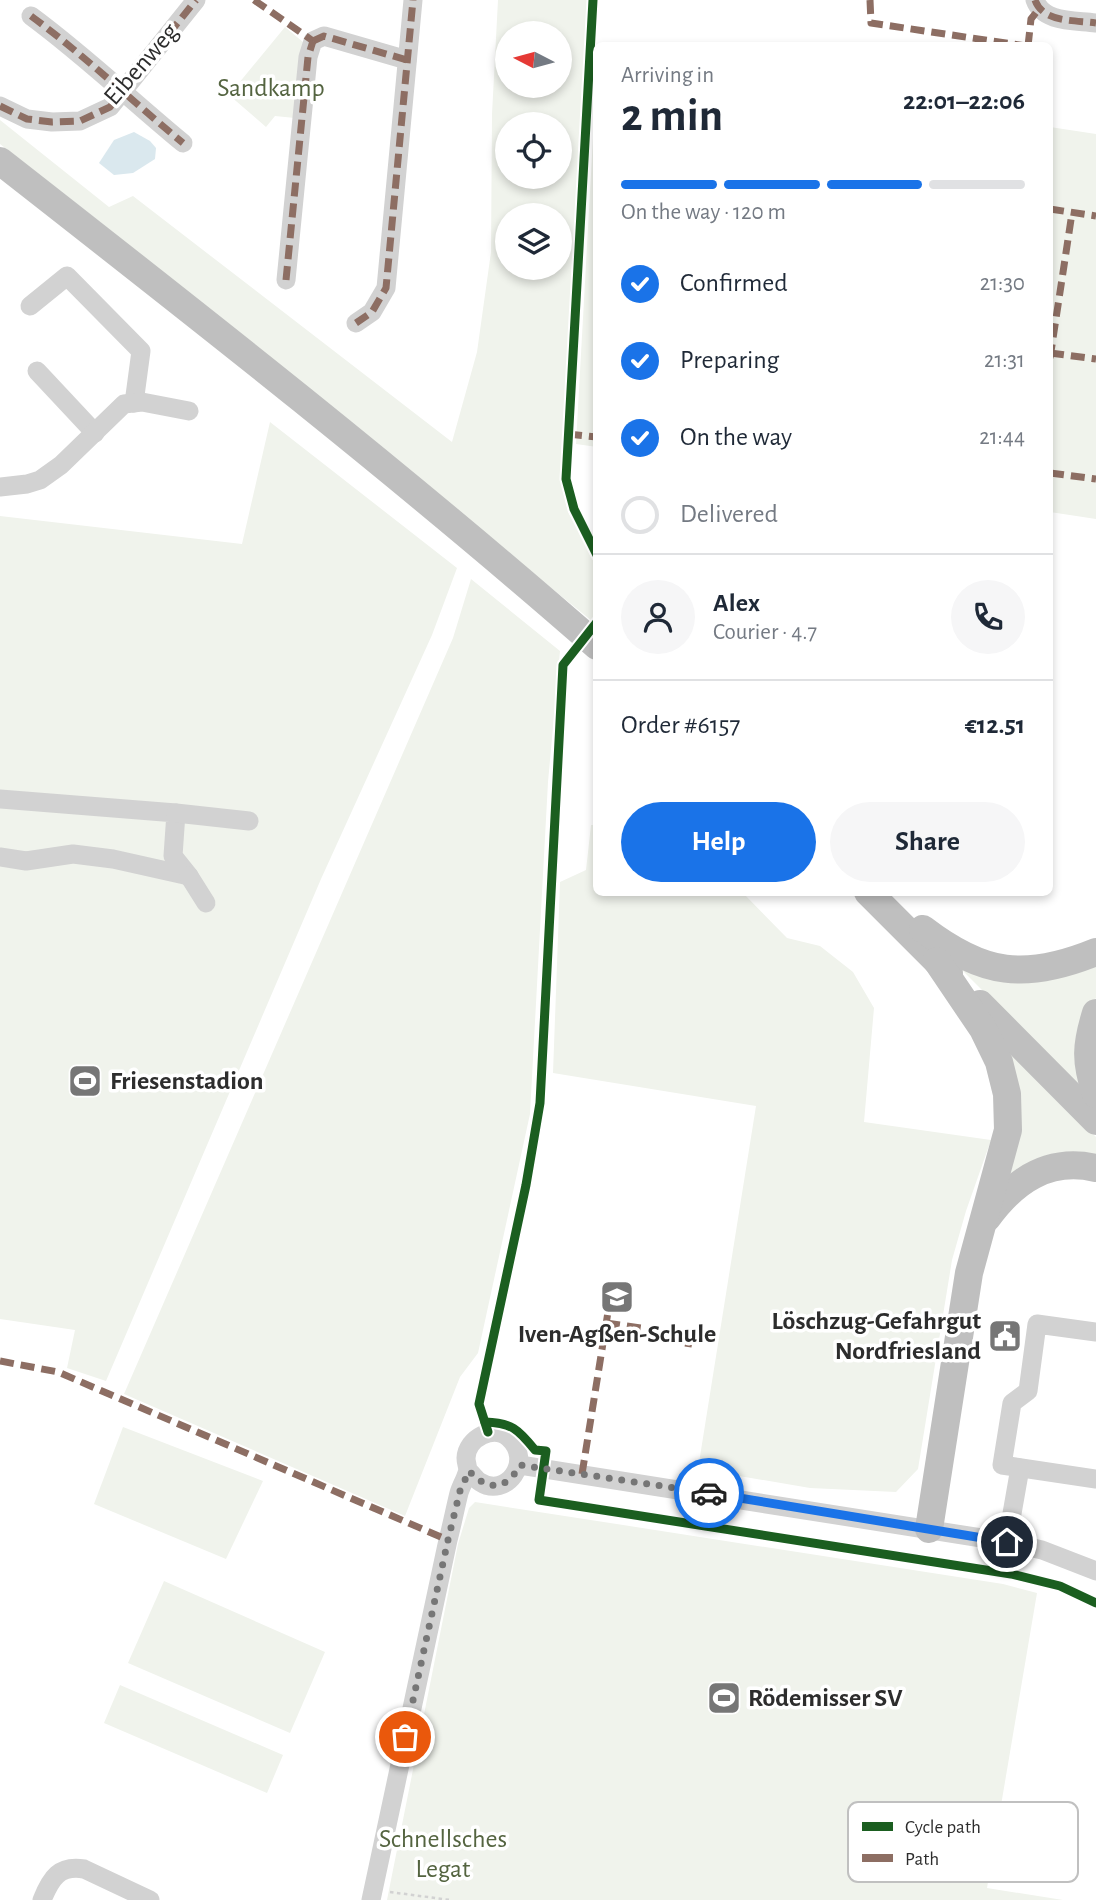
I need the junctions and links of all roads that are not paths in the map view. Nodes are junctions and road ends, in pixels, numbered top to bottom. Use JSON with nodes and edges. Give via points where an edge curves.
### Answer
{"nodes":[{"id":1,"x":196,"y":0,"type":"edge"},
{"id":2,"x":413,"y":0,"type":"edge"},
{"id":3,"x":1035,"y":0,"type":"edge"},
{"id":4,"x":31,"y":16,"type":"dead end"},
{"id":5,"x":1096,"y":23,"type":"edge"},
{"id":6,"x":407,"y":60,"type":"junction"},
{"id":7,"x":122,"y":92,"type":"junction"},
{"id":8,"x":0,"y":106,"type":"edge"},
{"id":9,"x":183,"y":143,"type":"dead end"},
{"id":10,"x":0,"y":161,"type":"edge"},
{"id":11,"x":286,"y":280,"type":"dead end"},
{"id":12,"x":30,"y":306,"type":"dead end"},
{"id":13,"x":356,"y":323,"type":"dead end"},
{"id":14,"x":37,"y":371,"type":"dead end"},
{"id":15,"x":134,"y":403,"type":"junction"},
{"id":16,"x":189,"y":411,"type":"dead end"},
{"id":17,"x":95,"y":433,"type":"junction"},
{"id":18,"x":0,"y":487,"type":"edge"},
{"id":19,"x":593,"y":643,"type":"edge"},
{"id":20,"x":0,"y":799,"type":"edge"},
{"id":21,"x":177,"y":813,"type":"junction"},
{"id":22,"x":249,"y":821,"type":"dead end"},
{"id":23,"x":0,"y":857,"type":"edge"},
{"id":24,"x":189,"y":876,"type":"junction"},
{"id":25,"x":872,"y":896,"type":"edge"},
{"id":26,"x":881,"y":896,"type":"edge"},
{"id":27,"x":206,"y":903,"type":"dead end"},
{"id":28,"x":1096,"y":952,"type":"edge"},
{"id":29,"x":937,"y":961,"type":"junction"},
{"id":30,"x":1096,"y":1013,"type":"edge"},
{"id":31,"x":1096,"y":1094,"type":"edge"},
{"id":32,"x":1096,"y":1121,"type":"edge"},
{"id":33,"x":1096,"y":1168,"type":"edge"},
{"id":34,"x":980,"y":1229,"type":"junction"},
{"id":35,"x":1096,"y":1332,"type":"edge"},
{"id":36,"x":520,"y":1465,"type":"junction"},
{"id":37,"x":1020,"y":1468,"type":"junction"},
{"id":38,"x":469,"y":1471,"type":"junction"},
{"id":39,"x":1096,"y":1479,"type":"edge"},
{"id":40,"x":929,"y":1529,"type":"junction"},
{"id":41,"x":1007,"y":1542,"type":"junction"},
{"id":42,"x":1096,"y":1571,"type":"edge"},
{"id":43,"x":372,"y":1895,"type":"edge"},
{"id":44,"x":42,"y":1900,"type":"edge"},
{"id":45,"x":150,"y":1900,"type":"edge"}],
"edges":[{"from":1,"to":7,"type":"street","name":"Eibenweg"},
{"from":2,"to":6,"type":"street"},
{"from":3,"to":5,"type":"street","via":[[1046,16]]},
{"from":4,"to":7,"type":"street"},
{"from":6,"to":11,"type":"street","via":[[324,36],[313,41]]},
{"from":6,"to":13,"type":"street","via":[[386,288],[372,313]]},
{"from":7,"to":8,"type":"street","name":"Eibenweg","via":[[110,107],[80,121],[27,119]]},
{"from":7,"to":9,"type":"street"},
{"from":10,"to":19,"type":"highway","via":[[253,359]]},
{"from":12,"to":15,"type":"street","via":[[67,276],[141,351]]},
{"from":14,"to":17,"type":"street"},
{"from":15,"to":16,"type":"street"},
{"from":15,"to":17,"type":"street","via":[[124,404]]},
{"from":17,"to":18,"type":"street","via":[[40,480]]},
{"from":20,"to":21,"type":"street"},
{"from":21,"to":22,"type":"street"},
{"from":21,"to":24,"type":"street","via":[[173,856]]},
{"from":23,"to":24,"type":"street","via":[[26,861],[73,855],[113,859]]},
{"from":24,"to":27,"type":"street"},
{"from":25,"to":29,"type":"highway"},
{"from":26,"to":28,"type":"highway","via":[[946,946],[1002,970],[1036,969]]},
{"from":29,"to":32,"type":"highway"},
{"from":29,"to":34,"type":"highway","via":[[983,1029],[999,1062],[1007,1094],[1008,1129]]},
{"from":30,"to":31,"type":"highway","via":[[1087,1040]]},
{"from":33,"to":34,"type":"highway","via":[[1061,1167],[1031,1174],[1001,1200]]},
{"from":34,"to":40,"type":"highway"},
{"from":35,"to":37,"type":"street","via":[[1037,1324],[1028,1391],[1012,1403],[1002,1465]]},
{"from":36,"to":38,"type":"street","via":[[513,1478],[495,1486],[480,1483]]},
{"from":36,"to":38,"type":"street","via":[[518,1447],[506,1435],[488,1432],[472,1441],[466,1457]]},
{"from":36,"to":40,"type":"street"},
{"from":37,"to":39,"type":"street"},
{"from":37,"to":41,"type":"street"},
{"from":38,"to":43,"type":"street","via":[[448,1540]]},
{"from":40,"to":41,"type":"street"},
{"from":41,"to":42,"type":"street"},
{"from":44,"to":45,"type":"street","via":[[49,1882],[73,1867]]}]}
